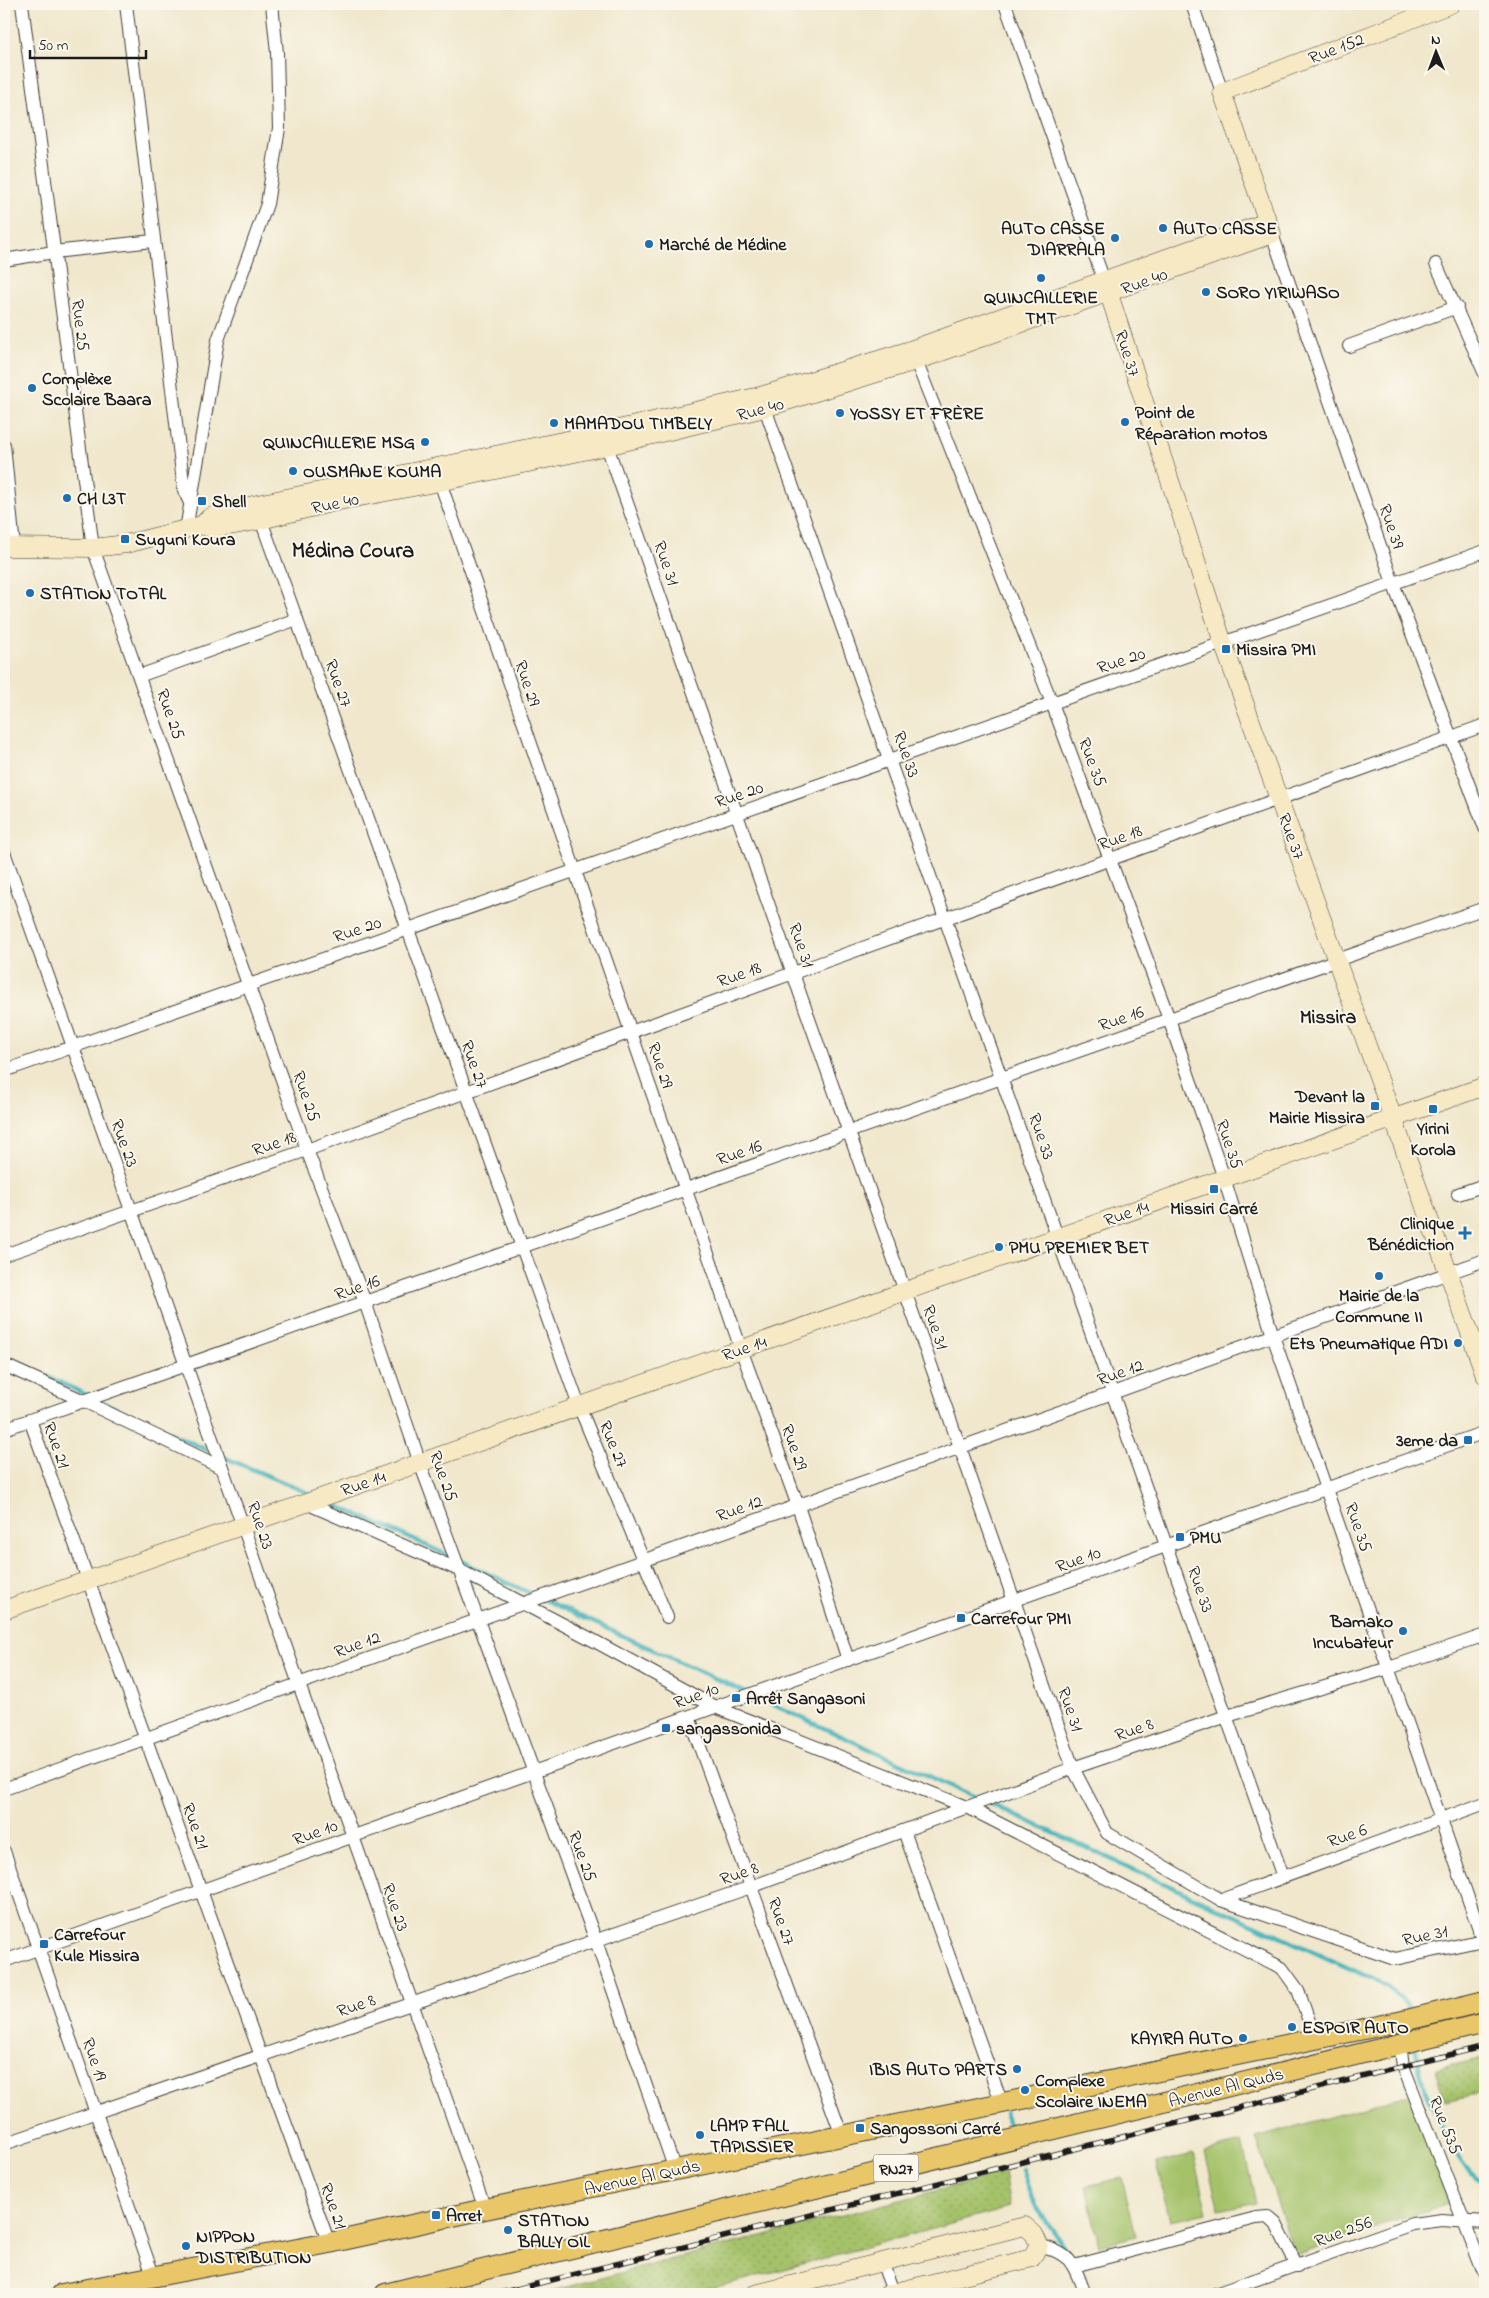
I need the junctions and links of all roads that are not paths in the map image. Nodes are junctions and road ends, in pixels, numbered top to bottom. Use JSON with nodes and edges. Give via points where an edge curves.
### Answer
{"nodes":[{"id":1,"x":22,"y":4,"type":"edge"},
{"id":2,"x":126,"y":4,"type":"edge"},
{"id":3,"x":272,"y":4,"type":"edge"},
{"id":4,"x":1005,"y":4,"type":"edge"},
{"id":5,"x":1192,"y":4,"type":"edge"},
{"id":6,"x":1451,"y":4,"type":"edge"},
{"id":7,"x":1222,"y":92,"type":"junction"},
{"id":8,"x":1270,"y":228,"type":"junction"},
{"id":9,"x":153,"y":241,"type":"junction"},
{"id":10,"x":54,"y":252,"type":"junction"},
{"id":11,"x":4,"y":260,"type":"edge"},
{"id":12,"x":1436,"y":264,"type":"dead end"},
{"id":13,"x":1106,"y":287,"type":"junction"},
{"id":14,"x":1456,"y":307,"type":"junction"},
{"id":15,"x":1349,"y":346,"type":"dead end"},
{"id":16,"x":916,"y":362,"type":"junction"},
{"id":17,"x":1485,"y":374,"type":"edge"},
{"id":18,"x":765,"y":408,"type":"junction"},
{"id":19,"x":4,"y":445,"type":"edge"},
{"id":20,"x":607,"y":446,"type":"junction"},
{"id":21,"x":440,"y":482,"type":"junction"},
{"id":22,"x":190,"y":503,"type":"junction"},
{"id":23,"x":261,"y":520,"type":"junction"},
{"id":24,"x":194,"y":527,"type":"junction"},
{"id":25,"x":9,"y":547,"type":"edge"},
{"id":26,"x":92,"y":548,"type":"junction"},
{"id":27,"x":1485,"y":550,"type":"edge"},
{"id":28,"x":1393,"y":583,"type":"junction"},
{"id":29,"x":297,"y":620,"type":"junction"},
{"id":30,"x":1223,"y":643,"type":"junction"},
{"id":31,"x":139,"y":676,"type":"junction"},
{"id":32,"x":1052,"y":703,"type":"junction"},
{"id":33,"x":1485,"y":725,"type":"edge"},
{"id":34,"x":1452,"y":737,"type":"junction"},
{"id":35,"x":891,"y":759,"type":"junction"},
{"id":36,"x":1278,"y":799,"type":"junction"},
{"id":37,"x":737,"y":814,"type":"junction"},
{"id":38,"x":1485,"y":828,"type":"edge"},
{"id":39,"x":4,"y":852,"type":"edge"},
{"id":40,"x":1111,"y":859,"type":"junction"},
{"id":41,"x":575,"y":870,"type":"junction"},
{"id":42,"x":1485,"y":908,"type":"edge"},
{"id":43,"x":946,"y":918,"type":"junction"},
{"id":44,"x":408,"y":929,"type":"junction"},
{"id":45,"x":1336,"y":960,"type":"junction"},
{"id":46,"x":793,"y":973,"type":"junction"},
{"id":47,"x":250,"y":985,"type":"junction"},
{"id":48,"x":1169,"y":1019,"type":"junction"},
{"id":49,"x":631,"y":1032,"type":"junction"},
{"id":50,"x":73,"y":1047,"type":"junction"},
{"id":51,"x":4,"y":1071,"type":"edge"},
{"id":52,"x":1003,"y":1078,"type":"junction"},
{"id":53,"x":1485,"y":1086,"type":"edge"},
{"id":54,"x":466,"y":1092,"type":"junction"},
{"id":55,"x":1392,"y":1119,"type":"junction"},
{"id":56,"x":849,"y":1132,"type":"junction"},
{"id":57,"x":307,"y":1150,"type":"junction"},
{"id":58,"x":1224,"y":1178,"type":"junction"},
{"id":59,"x":1485,"y":1184,"type":"edge"},
{"id":60,"x":686,"y":1189,"type":"junction"},
{"id":61,"x":1458,"y":1194,"type":"dead end"},
{"id":62,"x":131,"y":1211,"type":"junction"},
{"id":63,"x":1059,"y":1237,"type":"junction"},
{"id":64,"x":522,"y":1247,"type":"junction"},
{"id":65,"x":4,"y":1255,"type":"edge"},
{"id":66,"x":1485,"y":1260,"type":"edge"},
{"id":67,"x":1450,"y":1273,"type":"junction"},
{"id":68,"x":905,"y":1291,"type":"junction"},
{"id":69,"x":365,"y":1302,"type":"junction"},
{"id":70,"x":1273,"y":1336,"type":"junction"},
{"id":71,"x":741,"y":1349,"type":"junction"},
{"id":72,"x":4,"y":1365,"type":"edge"},
{"id":73,"x":185,"y":1365,"type":"junction"},
{"id":74,"x":1485,"y":1375,"type":"edge"},
{"id":75,"x":1113,"y":1393,"type":"junction"},
{"id":76,"x":84,"y":1401,"type":"junction"},
{"id":77,"x":579,"y":1406,"type":"junction"},
{"id":78,"x":30,"y":1420,"type":"junction"},
{"id":79,"x":4,"y":1429,"type":"edge"},
{"id":80,"x":1485,"y":1432,"type":"edge"},
{"id":81,"x":960,"y":1448,"type":"junction"},
{"id":82,"x":420,"y":1463,"type":"junction"},
{"id":83,"x":222,"y":1468,"type":"junction"},
{"id":84,"x":1327,"y":1489,"type":"junction"},
{"id":85,"x":306,"y":1502,"type":"junction"},
{"id":86,"x":798,"y":1506,"type":"junction"},
{"id":87,"x":242,"y":1525,"type":"junction"},
{"id":88,"x":1167,"y":1546,"type":"junction"},
{"id":89,"x":644,"y":1561,"type":"junction"},
{"id":90,"x":459,"y":1570,"type":"junction"},
{"id":91,"x":88,"y":1582,"type":"junction"},
{"id":92,"x":1014,"y":1600,"type":"junction"},
{"id":93,"x":524,"y":1603,"type":"junction"},
{"id":94,"x":4,"y":1610,"type":"edge"},
{"id":95,"x":667,"y":1617,"type":"dead end"},
{"id":96,"x":478,"y":1620,"type":"junction"},
{"id":97,"x":1485,"y":1635,"type":"edge"},
{"id":98,"x":848,"y":1660,"type":"junction"},
{"id":99,"x":1390,"y":1668,"type":"junction"},
{"id":100,"x":298,"y":1684,"type":"junction"},
{"id":101,"x":715,"y":1708,"type":"junction"},
{"id":102,"x":1227,"y":1716,"type":"junction"},
{"id":103,"x":689,"y":1717,"type":"junction"},
{"id":104,"x":146,"y":1738,"type":"junction"},
{"id":105,"x":1074,"y":1768,"type":"junction"},
{"id":106,"x":534,"y":1772,"type":"junction"},
{"id":107,"x":4,"y":1789,"type":"edge"},
{"id":108,"x":1485,"y":1804,"type":"edge"},
{"id":109,"x":969,"y":1808,"type":"junction"},
{"id":110,"x":1442,"y":1818,"type":"junction"},
{"id":111,"x":904,"y":1831,"type":"junction"},
{"id":112,"x":353,"y":1837,"type":"junction"},
{"id":113,"x":4,"y":1851,"type":"edge"},
{"id":114,"x":1283,"y":1877,"type":"junction"},
{"id":115,"x":751,"y":1887,"type":"junction"},
{"id":116,"x":201,"y":1891,"type":"junction"},
{"id":117,"x":1221,"y":1900,"type":"junction"},
{"id":118,"x":596,"y":1941,"type":"junction"},
{"id":119,"x":1484,"y":1943,"type":"edge"},
{"id":120,"x":38,"y":1949,"type":"junction"},
{"id":121,"x":4,"y":1961,"type":"edge"},
{"id":122,"x":1485,"y":2001,"type":"edge"},
{"id":123,"x":412,"y":2004,"type":"junction"},
{"id":124,"x":1485,"y":2022,"type":"edge"},
{"id":125,"x":1315,"y":2038,"type":"junction"},
{"id":126,"x":1403,"y":2043,"type":"junction"},
{"id":127,"x":261,"y":2056,"type":"junction"},
{"id":128,"x":1002,"y":2104,"type":"junction"},
{"id":129,"x":96,"y":2113,"type":"junction"},
{"id":130,"x":842,"y":2136,"type":"junction"},
{"id":131,"x":4,"y":2144,"type":"edge"},
{"id":132,"x":676,"y":2170,"type":"junction"},
{"id":133,"x":485,"y":2209,"type":"junction"},
{"id":134,"x":1466,"y":2222,"type":"junction"},
{"id":135,"x":1485,"y":2223,"type":"edge"},
{"id":136,"x":329,"y":2243,"type":"junction"},
{"id":137,"x":1039,"y":2246,"type":"junction"},
{"id":138,"x":882,"y":2262,"type":"junction"},
{"id":139,"x":1074,"y":2266,"type":"junction"},
{"id":140,"x":1297,"y":2266,"type":"junction"},
{"id":141,"x":1485,"y":2274,"type":"edge"},
{"id":142,"x":154,"y":2278,"type":"junction"},
{"id":143,"x":62,"y":2294,"type":"edge"},
{"id":144,"x":385,"y":2294,"type":"edge"},
{"id":145,"x":755,"y":2294,"type":"edge"},
{"id":146,"x":892,"y":2294,"type":"edge"},
{"id":147,"x":1085,"y":2294,"type":"edge"},
{"id":148,"x":1215,"y":2294,"type":"edge"}],
"edges":[{"from":1,"to":10,"type":"street","name":"Rue 25"},
{"from":2,"to":9,"type":"street"},
{"from":3,"to":22,"type":"street","via":[[279,128],[267,204],[218,340]]},
{"from":4,"to":13,"type":"street"},
{"from":5,"to":7,"type":"street"},
{"from":6,"to":7,"type":"street","name":"Rue 152"},
{"from":7,"to":8,"type":"street"},
{"from":8,"to":13,"type":"street","name":"Rue 40"},
{"from":8,"to":28,"type":"street","name":"Rue 39"},
{"from":9,"to":10,"type":"street"},
{"from":9,"to":22,"type":"street","via":[[184,490]]},
{"from":10,"to":11,"type":"street"},
{"from":10,"to":26,"type":"street","name":"Rue 25"},
{"from":12,"to":14,"type":"street"},
{"from":13,"to":16,"type":"street","name":"Rue 40"},
{"from":13,"to":24,"type":"street","name":"Rue 40","via":[[760,396],[601,433],[224,512]]},
{"from":13,"to":30,"type":"street","name":"Rue 37"},
{"from":14,"to":15,"type":"street"},
{"from":14,"to":17,"type":"street"},
{"from":16,"to":18,"type":"street","name":"Rue 40"},
{"from":16,"to":32,"type":"street","name":"Rue 35"},
{"from":18,"to":20,"type":"street","name":"Rue 40"},
{"from":18,"to":35,"type":"street","name":"Rue 33"},
{"from":19,"to":25,"type":"street"},
{"from":20,"to":21,"type":"street","name":"Rue 40"},
{"from":20,"to":37,"type":"street","name":"Rue 31"},
{"from":21,"to":23,"type":"street","name":"Rue 40"},
{"from":21,"to":41,"type":"street","name":"Rue 29"},
{"from":22,"to":24,"type":"street"},
{"from":23,"to":24,"type":"street","name":"Rue 40","via":[[219,528]]},
{"from":23,"to":29,"type":"street","name":"Rue 27"},
{"from":24,"to":26,"type":"street","name":"Rue 40","via":[[126,544]]},
{"from":25,"to":26,"type":"street","name":"Rue 40"},
{"from":26,"to":31,"type":"street","name":"Rue 25"},
{"from":27,"to":28,"type":"street","name":"Rue 20"},
{"from":28,"to":30,"type":"street","name":"Rue 20"},
{"from":28,"to":34,"type":"street","name":"Rue 39"},
{"from":29,"to":31,"type":"street"},
{"from":29,"to":44,"type":"street","name":"Rue 27"},
{"from":30,"to":32,"type":"street","name":"Rue 20"},
{"from":30,"to":36,"type":"street","name":"Rue 37"},
{"from":31,"to":47,"type":"street","name":"Rue 25"},
{"from":32,"to":35,"type":"street","name":"Rue 20"},
{"from":32,"to":40,"type":"street","name":"Rue 35"},
{"from":33,"to":34,"type":"street","name":"Rue 18"},
{"from":34,"to":36,"type":"street","name":"Rue 18"},
{"from":34,"to":38,"type":"street","name":"Rue 39"},
{"from":35,"to":37,"type":"street","name":"Rue 20"},
{"from":35,"to":43,"type":"street","name":"Rue 33"},
{"from":36,"to":40,"type":"street","name":"Rue 18"},
{"from":36,"to":45,"type":"street","name":"Rue 37"},
{"from":37,"to":41,"type":"street","name":"Rue 20"},
{"from":37,"to":46,"type":"street","name":"Rue 31"},
{"from":39,"to":50,"type":"street","name":"Rue 23"},
{"from":40,"to":43,"type":"street","name":"Rue 18"},
{"from":40,"to":48,"type":"street","name":"Rue 35"},
{"from":41,"to":44,"type":"street","name":"Rue 20"},
{"from":41,"to":49,"type":"street","name":"Rue 29"},
{"from":42,"to":45,"type":"street","name":"Rue 16"},
{"from":43,"to":46,"type":"street","name":"Rue 18"},
{"from":43,"to":52,"type":"street","name":"Rue 33"},
{"from":44,"to":47,"type":"street","name":"Rue 20"},
{"from":44,"to":54,"type":"street","name":"Rue 27"},
{"from":45,"to":48,"type":"street","name":"Rue 16"},
{"from":45,"to":55,"type":"street","name":"Rue 37"},
{"from":46,"to":49,"type":"street","name":"Rue 18"},
{"from":46,"to":56,"type":"street","name":"Rue 31"},
{"from":47,"to":50,"type":"street","name":"Rue 20"},
{"from":47,"to":57,"type":"street","name":"Rue 25"},
{"from":48,"to":52,"type":"street","name":"Rue 16"},
{"from":48,"to":58,"type":"street","name":"Rue 35"},
{"from":49,"to":54,"type":"street","name":"Rue 18"},
{"from":49,"to":60,"type":"street","name":"Rue 29"},
{"from":50,"to":51,"type":"street","name":"Rue 20"},
{"from":50,"to":62,"type":"street","name":"Rue 23"},
{"from":52,"to":56,"type":"street","name":"Rue 16"},
{"from":52,"to":63,"type":"street","name":"Rue 33"},
{"from":53,"to":55,"type":"street","name":"Rue 14"},
{"from":54,"to":57,"type":"street","name":"Rue 18"},
{"from":54,"to":64,"type":"street","name":"Rue 27"},
{"from":55,"to":58,"type":"street","name":"Rue 14"},
{"from":55,"to":67,"type":"street","name":"Rue 37"},
{"from":56,"to":60,"type":"street","name":"Rue 16"},
{"from":56,"to":68,"type":"street","name":"Rue 31"},
{"from":57,"to":62,"type":"street","name":"Rue 18"},
{"from":57,"to":69,"type":"street","name":"Rue 25"},
{"from":58,"to":63,"type":"street","name":"Rue 14"},
{"from":58,"to":70,"type":"street","name":"Rue 35"},
{"from":59,"to":61,"type":"street"},
{"from":60,"to":64,"type":"street","name":"Rue 16"},
{"from":60,"to":71,"type":"street","name":"Rue 29"},
{"from":62,"to":65,"type":"street","name":"Rue 18"},
{"from":62,"to":73,"type":"street","name":"Rue 23"},
{"from":63,"to":68,"type":"street","name":"Rue 14"},
{"from":63,"to":75,"type":"street","name":"Rue 33"},
{"from":64,"to":69,"type":"street","name":"Rue 16"},
{"from":64,"to":77,"type":"street","name":"Rue 27"},
{"from":66,"to":67,"type":"street","name":"Rue 12"},
{"from":67,"to":70,"type":"street","name":"Rue 12"},
{"from":67,"to":74,"type":"street","name":"Rue 37"},
{"from":68,"to":71,"type":"street","name":"Rue 14"},
{"from":68,"to":81,"type":"street","name":"Rue 31"},
{"from":69,"to":73,"type":"street","name":"Rue 16"},
{"from":69,"to":82,"type":"street","name":"Rue 25"},
{"from":70,"to":75,"type":"street","name":"Rue 12"},
{"from":70,"to":84,"type":"street","name":"Rue 35"},
{"from":71,"to":77,"type":"street","name":"Rue 14"},
{"from":71,"to":86,"type":"street","name":"Rue 29"},
{"from":72,"to":76,"type":"street"},
{"from":73,"to":76,"type":"street","name":"Rue 16"},
{"from":73,"to":83,"type":"street","name":"Rue 23"},
{"from":75,"to":81,"type":"street","name":"Rue 12"},
{"from":75,"to":88,"type":"street","name":"Rue 33"},
{"from":76,"to":78,"type":"street","name":"Rue 16"},
{"from":76,"to":83,"type":"street"},
{"from":77,"to":82,"type":"street","name":"Rue 14"},
{"from":77,"to":89,"type":"street","name":"Rue 27"},
{"from":78,"to":79,"type":"street","name":"Rue 16"},
{"from":78,"to":91,"type":"street","name":"Rue 21"},
{"from":80,"to":84,"type":"street","name":"Rue 10"},
{"from":81,"to":86,"type":"street","name":"Rue 12"},
{"from":81,"to":92,"type":"street","name":"Rue 31"},
{"from":82,"to":85,"type":"street","name":"Rue 14"},
{"from":82,"to":90,"type":"street","name":"Rue 25"},
{"from":83,"to":87,"type":"street","name":"Rue 23"},
{"from":84,"to":88,"type":"street","name":"Rue 10"},
{"from":84,"to":99,"type":"street","name":"Rue 35"},
{"from":85,"to":87,"type":"street","name":"Rue 14"},
{"from":85,"to":90,"type":"street"},
{"from":86,"to":89,"type":"street","name":"Rue 12"},
{"from":86,"to":98,"type":"street","name":"Rue 29"},
{"from":87,"to":91,"type":"street","name":"Rue 14"},
{"from":87,"to":100,"type":"street","name":"Rue 23"},
{"from":88,"to":92,"type":"street","name":"Rue 10"},
{"from":88,"to":102,"type":"street","name":"Rue 33"},
{"from":89,"to":93,"type":"street","name":"Rue 12"},
{"from":89,"to":95,"type":"street","name":"Rue 27"},
{"from":90,"to":93,"type":"street"},
{"from":90,"to":96,"type":"street","name":"Rue 25"},
{"from":91,"to":94,"type":"street","name":"Rue 14"},
{"from":91,"to":104,"type":"street","name":"Rue 21"},
{"from":92,"to":98,"type":"street","name":"Rue 10"},
{"from":92,"to":105,"type":"street","name":"Rue 31"},
{"from":93,"to":96,"type":"street","name":"Rue 12"},
{"from":93,"to":101,"type":"street"},
{"from":96,"to":100,"type":"street","name":"Rue 12"},
{"from":96,"to":106,"type":"street","name":"Rue 25"},
{"from":97,"to":99,"type":"street","name":"Rue 8"},
{"from":98,"to":101,"type":"street","name":"Rue 10"},
{"from":99,"to":102,"type":"street","name":"Rue 8"},
{"from":99,"to":110,"type":"street","name":"Rue 35"},
{"from":100,"to":104,"type":"street","name":"Rue 12"},
{"from":100,"to":112,"type":"street","name":"Rue 23"},
{"from":101,"to":103,"type":"street","name":"Rue 10"},
{"from":101,"to":109,"type":"street"},
{"from":102,"to":105,"type":"street","name":"Rue 8"},
{"from":102,"to":114,"type":"street","name":"Rue 33"},
{"from":103,"to":106,"type":"street","name":"Rue 10"},
{"from":103,"to":115,"type":"street","name":"Rue 27"},
{"from":104,"to":107,"type":"street","name":"Rue 12"},
{"from":104,"to":116,"type":"street","name":"Rue 21"},
{"from":105,"to":109,"type":"street","name":"Rue 8"},
{"from":105,"to":117,"type":"street","name":"Rue 31","via":[[1106,1833]]},
{"from":106,"to":112,"type":"street","name":"Rue 10"},
{"from":106,"to":118,"type":"street","name":"Rue 25"},
{"from":108,"to":110,"type":"street","name":"Rue 6"},
{"from":109,"to":111,"type":"street","name":"Rue 8"},
{"from":109,"to":125,"type":"street","via":[[1282,1968],[1298,1990]]},
{"from":110,"to":114,"type":"street","name":"Rue 6"},
{"from":110,"to":119,"type":"street","name":"Rue 35"},
{"from":111,"to":115,"type":"street","name":"Rue 8"},
{"from":111,"to":128,"type":"street"},
{"from":112,"to":116,"type":"street","name":"Rue 10"},
{"from":112,"to":123,"type":"street","name":"Rue 23"},
{"from":113,"to":120,"type":"street","name":"Rue 19"},
{"from":114,"to":117,"type":"street","name":"Rue 6"},
{"from":115,"to":118,"type":"street","name":"Rue 8"},
{"from":115,"to":130,"type":"street","name":"Rue 27"},
{"from":116,"to":120,"type":"street","name":"Rue 10"},
{"from":116,"to":127,"type":"street","name":"Rue 21"},
{"from":117,"to":119,"type":"street","name":"Rue 31","via":[[1395,1959]]},
{"from":118,"to":123,"type":"street","name":"Rue 8"},
{"from":118,"to":132,"type":"street","name":"Rue 25"},
{"from":120,"to":121,"type":"street","name":"Rue 10"},
{"from":120,"to":129,"type":"street","name":"Rue 19"},
{"from":122,"to":125,"type":"main road","name":"Avenue Al Quds","number":"RN27"},
{"from":123,"to":127,"type":"street","name":"Rue 8"},
{"from":123,"to":133,"type":"street","name":"Rue 23"},
{"from":124,"to":126,"type":"main road","name":"Avenue Al Quds","number":"RN27"},
{"from":125,"to":128,"type":"main road","name":"Avenue Al Quds","number":"RN27"},
{"from":126,"to":134,"type":"street","name":"Rue 535","via":[[1403,2066]]},
{"from":126,"to":144,"type":"main road","name":"Avenue Al Quds","number":"RN27"},
{"from":127,"to":129,"type":"street","name":"Rue 8"},
{"from":127,"to":136,"type":"street","name":"Rue 21"},
{"from":128,"to":130,"type":"main road","name":"Avenue Al Quds","number":"RN27"},
{"from":129,"to":131,"type":"street","name":"Rue 8"},
{"from":129,"to":142,"type":"street","name":"Rue 19"},
{"from":130,"to":132,"type":"main road","name":"Avenue Al Quds","number":"RN27"},
{"from":132,"to":133,"type":"main road","name":"Avenue Al Quds","number":"RN27"},
{"from":133,"to":136,"type":"main road","name":"Avenue Al Quds","number":"RN27"},
{"from":134,"to":135,"type":"street","name":"Rue 256"},
{"from":134,"to":140,"type":"street","name":"Rue 256","via":[[1442,2220],[1412,2224]]},
{"from":134,"to":141,"type":"street","name":"Rue 535"},
{"from":136,"to":142,"type":"main road","name":"Avenue Al Quds","number":"RN27"},
{"from":137,"to":138,"type":"street","via":[[1034,2234],[1025,2226]]},
{"from":137,"to":139,"type":"street","via":[[1061,2251]]},
{"from":137,"to":146,"type":"street","via":[[1032,2258]]},
{"from":138,"to":145,"type":"street"},
{"from":138,"to":146,"type":"street"},
{"from":139,"to":140,"type":"street","via":[[1268,2217],[1276,2224]]},
{"from":139,"to":147,"type":"street"},
{"from":140,"to":148,"type":"street","name":"Rue 256"},
{"from":142,"to":143,"type":"main road","name":"Avenue Al Quds","number":"RN27"}]}
